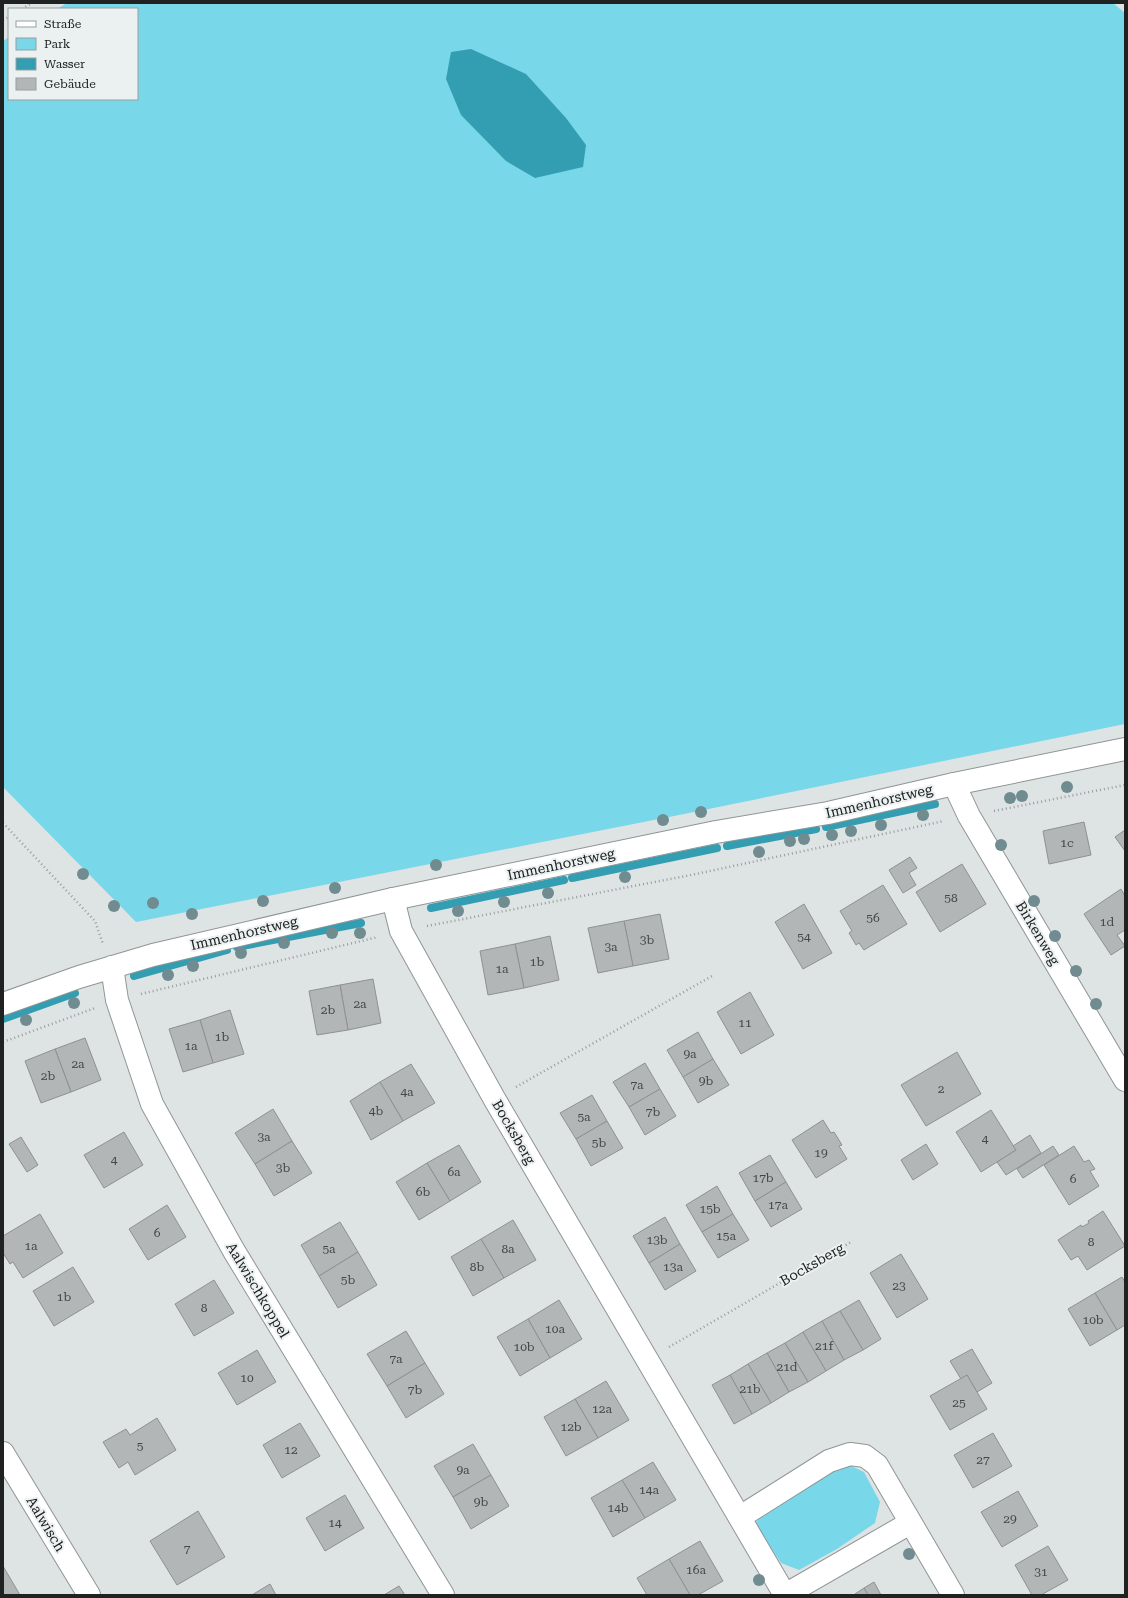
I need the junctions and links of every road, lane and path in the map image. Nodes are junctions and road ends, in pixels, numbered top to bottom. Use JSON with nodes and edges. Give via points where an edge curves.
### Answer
{"nodes":[{"id":1,"x":1125,"y":749,"type":"edge"},
{"id":2,"x":954,"y":784,"type":"junction"},
{"id":3,"x":1125,"y":785,"type":"edge"},
{"id":4,"x":969,"y":816,"type":"junction"},
{"id":5,"x":3,"y":824,"type":"edge"},
{"id":6,"x":393,"y":899,"type":"junction"},
{"id":7,"x":401,"y":931,"type":"junction"},
{"id":8,"x":112,"y":967,"type":"junction"},
{"id":9,"x":712,"y":976,"type":"dead end"},
{"id":10,"x":117,"y":1000,"type":"junction"},
{"id":11,"x":3,"y":1004,"type":"edge"},
{"id":12,"x":3,"y":1042,"type":"edge"},
{"id":13,"x":1125,"y":1080,"type":"edge"},
{"id":14,"x":495,"y":1100,"type":"junction"},
{"id":15,"x":851,"y":1242,"type":"dead end"},
{"id":16,"x":648,"y":1360,"type":"junction"},
{"id":17,"x":3,"y":1453,"type":"edge"},
{"id":18,"x":740,"y":1517,"type":"junction"},
{"id":19,"x":910,"y":1523,"type":"junction"},
{"id":20,"x":89,"y":1595,"type":"edge"},
{"id":21,"x":443,"y":1595,"type":"edge"},
{"id":22,"x":785,"y":1595,"type":"edge"},
{"id":23,"x":953,"y":1595,"type":"edge"}],
"edges":[{"from":1,"to":2,"type":"street","name":"Immenhorstweg"},
{"from":2,"to":4,"type":"street","name":"Birkenweg"},
{"from":2,"to":6,"type":"street","name":"Immenhorstweg","via":[[828,813],[716,832]]},
{"from":3,"to":4,"type":"path"},
{"from":4,"to":7,"type":"path","via":[[696,874]]},
{"from":4,"to":13,"type":"street","name":"Birkenweg"},
{"from":5,"to":8,"type":"path","via":[[95,921]]},
{"from":6,"to":7,"type":"street","name":"Bocksberg"},
{"from":6,"to":8,"type":"street","name":"Immenhorstweg","via":[[167,951]]},
{"from":7,"to":10,"type":"path"},
{"from":7,"to":14,"type":"street","name":"Bocksberg"},
{"from":8,"to":10,"type":"street","name":"Aalwischkoppel"},
{"from":8,"to":11,"type":"street","name":"Immenhorstweg"},
{"from":9,"to":14,"type":"path"},
{"from":10,"to":12,"type":"path"},
{"from":10,"to":21,"type":"street","name":"Aalwischkoppel","via":[[152,1104],[234,1251]]},
{"from":14,"to":16,"type":"street","name":"Bocksberg"},
{"from":15,"to":16,"type":"path","name":"Bocksberg"},
{"from":16,"to":18,"type":"street","name":"Bocksberg"},
{"from":17,"to":20,"type":"street","name":"Aalwisch"},
{"from":18,"to":19,"type":"street","via":[[829,1461],[850,1454],[865,1456],[877,1464]]},
{"from":18,"to":22,"type":"street","name":"Bocksberg"},
{"from":19,"to":22,"type":"street","name":"Bocksberg"},
{"from":19,"to":23,"type":"street"}]}
